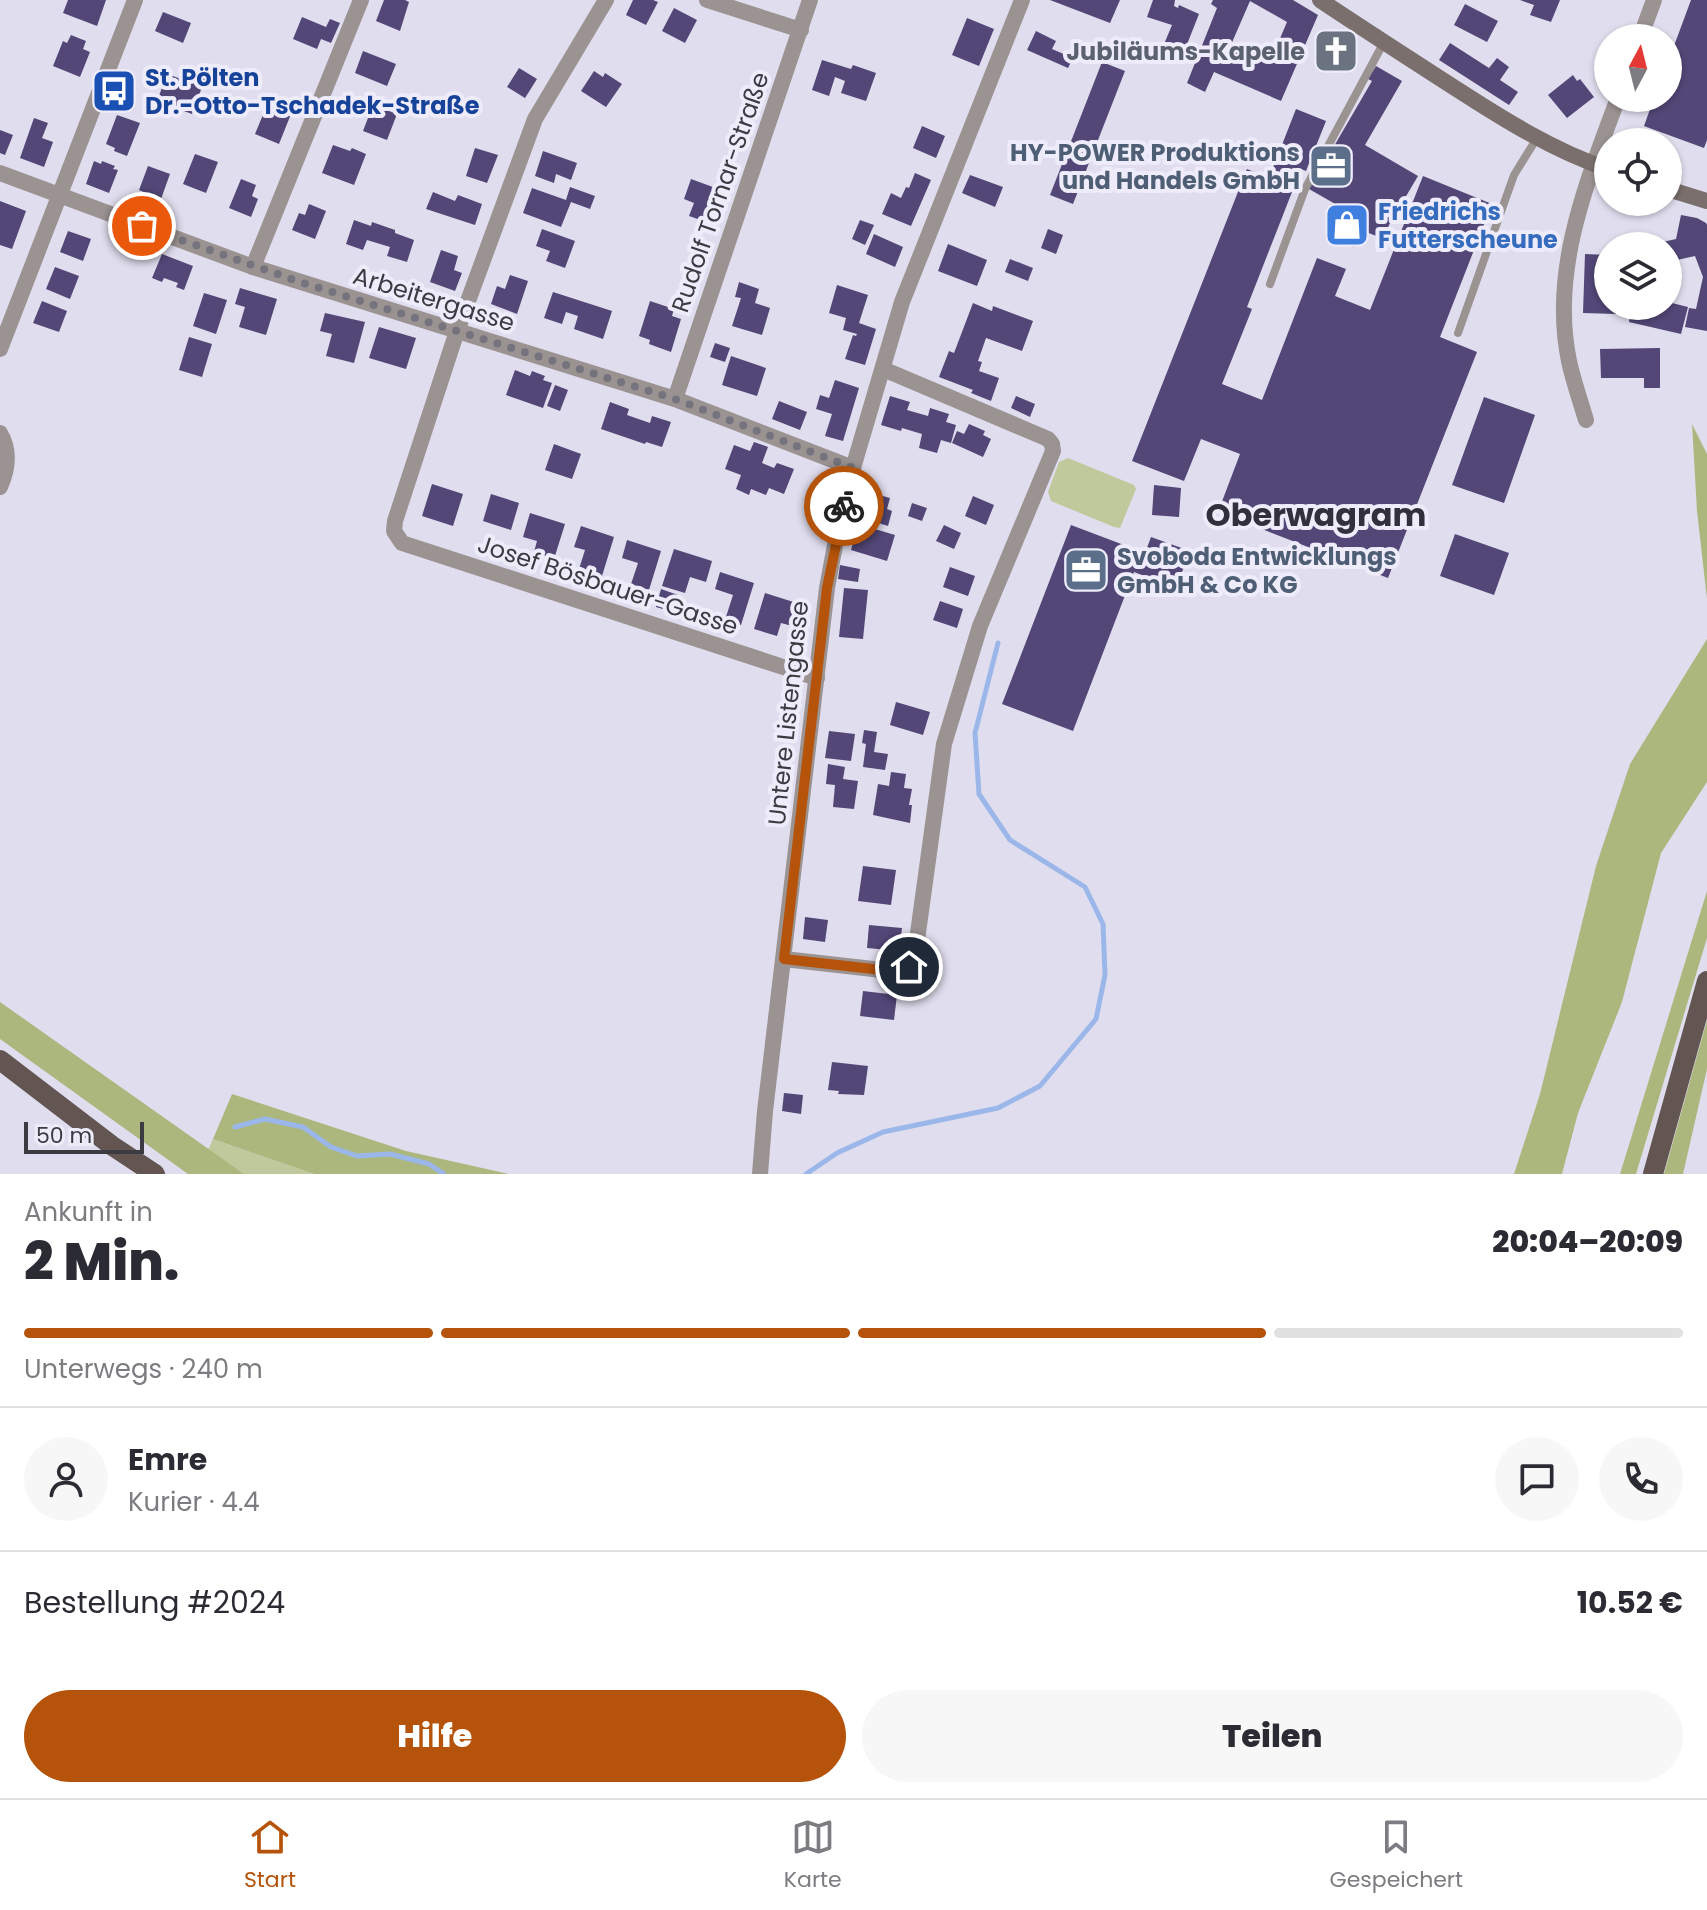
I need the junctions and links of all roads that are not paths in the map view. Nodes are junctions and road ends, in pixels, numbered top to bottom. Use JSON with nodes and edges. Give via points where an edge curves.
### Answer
{"nodes":[{"id":1,"x":135,"y":0,"type":"edge"},
{"id":2,"x":361,"y":0,"type":"edge"},
{"id":3,"x":606,"y":0,"type":"edge"},
{"id":4,"x":707,"y":0,"type":"edge"},
{"id":5,"x":810,"y":0,"type":"edge"},
{"id":6,"x":1022,"y":0,"type":"edge"},
{"id":7,"x":1320,"y":0,"type":"edge"},
{"id":8,"x":1654,"y":0,"type":"edge"},
{"id":9,"x":1645,"y":24,"type":"edge"},
{"id":10,"x":801,"y":30,"type":"junction"},
{"id":11,"x":1384,"y":42,"type":"junction"},
{"id":12,"x":1537,"y":137,"type":"junction"},
{"id":13,"x":1594,"y":164,"type":"edge"},
{"id":14,"x":0,"y":173,"type":"edge"},
{"id":15,"x":1594,"y":185,"type":"edge"},
{"id":16,"x":1682,"y":193,"type":"edge"},
{"id":17,"x":59,"y":196,"type":"junction"},
{"id":18,"x":1707,"y":199,"type":"edge"},
{"id":19,"x":253,"y":267,"type":"junction"},
{"id":20,"x":1270,"y":284,"type":"dead end"},
{"id":21,"x":457,"y":331,"type":"junction"},
{"id":22,"x":1458,"y":333,"type":"dead end"},
{"id":23,"x":0,"y":349,"type":"edge"},
{"id":24,"x":883,"y":369,"type":"junction"},
{"id":25,"x":675,"y":399,"type":"junction"},
{"id":26,"x":1586,"y":420,"type":"dead end"},
{"id":27,"x":0,"y":433,"type":"edge"},
{"id":28,"x":853,"y":468,"type":"junction"},
{"id":29,"x":0,"y":487,"type":"edge"},
{"id":30,"x":817,"y":678,"type":"junction"},
{"id":31,"x":784,"y":959,"type":"junction"},
{"id":32,"x":1707,"y":981,"type":"edge"},
{"id":33,"x":0,"y":1060,"type":"edge"},
{"id":34,"x":155,"y":1174,"type":"edge"},
{"id":35,"x":760,"y":1174,"type":"edge"},
{"id":36,"x":1653,"y":1174,"type":"edge"}],
"edges":[{"from":1,"to":17,"type":"street"},
{"from":2,"to":19,"type":"street"},
{"from":3,"to":21,"type":"street","via":[[535,119]]},
{"from":4,"to":10,"type":"street"},
{"from":5,"to":10,"type":"street","name":"Rudolf Tornar-Straße"},
{"from":6,"to":24,"type":"street","name":"Untere Listengasse","via":[[902,302]]},
{"from":7,"to":11,"type":"main road"},
{"from":8,"to":9,"type":"street"},
{"from":10,"to":25,"type":"street","name":"Rudolf Tornar-Straße"},
{"from":11,"to":12,"type":"main road"},
{"from":11,"to":20,"type":"lane","via":[[1305,189]]},
{"from":12,"to":13,"type":"main road"},
{"from":12,"to":22,"type":"lane","via":[[1514,175]]},
{"from":14,"to":17,"type":"street","name":"Arbeitergasse"},
{"from":15,"to":26,"type":"street","via":[[1568,250],[1563,307],[1568,360]]},
{"from":16,"to":18,"type":"main road"},
{"from":17,"to":19,"type":"street","name":"Arbeitergasse"},
{"from":17,"to":23,"type":"street"},
{"from":19,"to":21,"type":"street","name":"Arbeitergasse"},
{"from":21,"to":25,"type":"street","name":"Arbeitergasse"},
{"from":21,"to":30,"type":"street","name":"Josef Bösbauer-Gasse","via":[[394,526],[402,543]]},
{"from":24,"to":28,"type":"street","name":"Untere Listengasse"},
{"from":24,"to":31,"type":"street","via":[[1048,439],[1053,451],[980,626],[944,744],[914,962],[891,971]]},
{"from":25,"to":28,"type":"street","name":"Arbeitergasse"},
{"from":27,"to":29,"type":"street","via":[[8,457]]},
{"from":28,"to":30,"type":"street","name":"Untere Listengasse","via":[[827,588]]},
{"from":30,"to":31,"type":"street","name":"Untere Listengasse"},
{"from":31,"to":35,"type":"street","name":"Untere Listengasse"},
{"from":32,"to":36,"type":"main road"},
{"from":33,"to":34,"type":"main road"}]}
